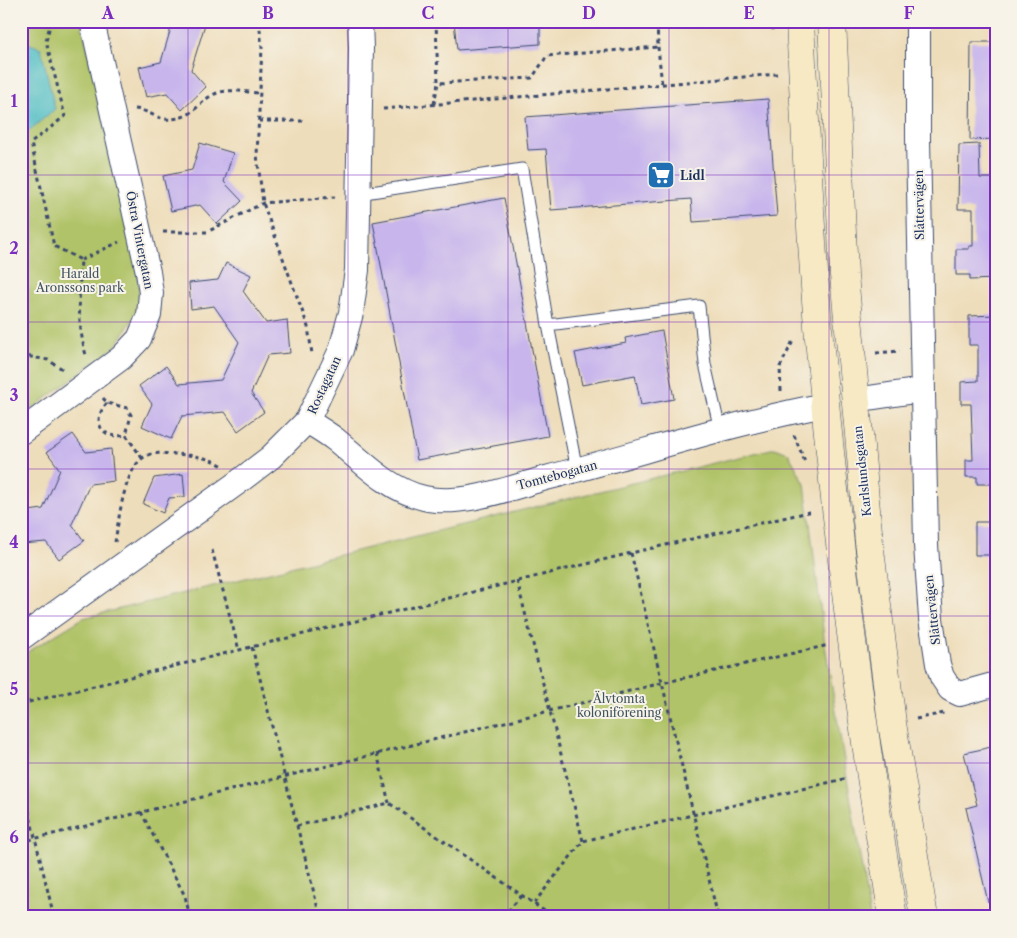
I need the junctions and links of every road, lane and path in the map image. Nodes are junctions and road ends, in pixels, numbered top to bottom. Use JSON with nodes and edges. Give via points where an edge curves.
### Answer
{"nodes":[{"id":1,"x":51,"y":21,"type":"edge"},
{"id":2,"x":92,"y":21,"type":"edge"},
{"id":3,"x":259,"y":21,"type":"edge"},
{"id":4,"x":360,"y":21,"type":"edge"},
{"id":5,"x":436,"y":21,"type":"edge"},
{"id":6,"x":657,"y":21,"type":"edge"},
{"id":7,"x":800,"y":21,"type":"edge"},
{"id":8,"x":832,"y":21,"type":"edge"},
{"id":9,"x":918,"y":21,"type":"edge"},
{"id":10,"x":658,"y":47,"type":"junction"},
{"id":11,"x":781,"y":74,"type":"dead end"},
{"id":12,"x":438,"y":84,"type":"junction"},
{"id":13,"x":662,"y":84,"type":"junction"},
{"id":14,"x":260,"y":93,"type":"junction"},
{"id":15,"x":434,"y":104,"type":"junction"},
{"id":16,"x":360,"y":111,"type":"junction"},
{"id":17,"x":113,"y":114,"type":"junction"},
{"id":18,"x":259,"y":121,"type":"junction"},
{"id":19,"x":302,"y":121,"type":"dead end"},
{"id":20,"x":358,"y":194,"type":"junction"},
{"id":21,"x":263,"y":203,"type":"junction"},
{"id":22,"x":140,"y":233,"type":"junction"},
{"id":23,"x":81,"y":260,"type":"junction"},
{"id":24,"x":548,"y":325,"type":"junction"},
{"id":25,"x":21,"y":356,"type":"edge"},
{"id":26,"x":326,"y":381,"type":"junction"},
{"id":27,"x":86,"y":384,"type":"junction"},
{"id":28,"x":922,"y":390,"type":"junction"},
{"id":29,"x":855,"y":400,"type":"junction"},
{"id":30,"x":107,"y":403,"type":"junction"},
{"id":31,"x":825,"y":405,"type":"junction"},
{"id":32,"x":307,"y":421,"type":"junction"},
{"id":33,"x":720,"y":430,"type":"junction"},
{"id":34,"x":21,"y":432,"type":"edge"},
{"id":35,"x":126,"y":435,"type":"junction"},
{"id":36,"x":142,"y":458,"type":"junction"},
{"id":37,"x":577,"y":470,"type":"junction"},
{"id":38,"x":237,"y":483,"type":"junction"},
{"id":39,"x":818,"y":510,"type":"dead end"},
{"id":40,"x":212,"y":550,"type":"dead end"},
{"id":41,"x":630,"y":552,"type":"junction"},
{"id":42,"x":120,"y":568,"type":"junction"},
{"id":43,"x":517,"y":581,"type":"junction"},
{"id":44,"x":21,"y":638,"type":"edge"},
{"id":45,"x":835,"y":644,"type":"dead end"},
{"id":46,"x":252,"y":647,"type":"junction"},
{"id":47,"x":239,"y":650,"type":"junction"},
{"id":48,"x":662,"y":683,"type":"junction"},
{"id":49,"x":996,"y":684,"type":"edge"},
{"id":50,"x":21,"y":704,"type":"edge"},
{"id":51,"x":550,"y":711,"type":"junction"},
{"id":52,"x":377,"y":754,"type":"junction"},
{"id":53,"x":285,"y":776,"type":"junction"},
{"id":54,"x":853,"y":777,"type":"dead end"},
{"id":55,"x":21,"y":778,"type":"edge"},
{"id":56,"x":389,"y":803,"type":"junction"},
{"id":57,"x":141,"y":812,"type":"junction"},
{"id":58,"x":693,"y":815,"type":"junction"},
{"id":59,"x":297,"y":826,"type":"junction"},
{"id":60,"x":36,"y":838,"type":"junction"},
{"id":61,"x":583,"y":841,"type":"junction"},
{"id":62,"x":21,"y":842,"type":"edge"},
{"id":63,"x":522,"y":895,"type":"junction"},
{"id":64,"x":534,"y":903,"type":"junction"},
{"id":65,"x":546,"y":912,"type":"junction"},
{"id":66,"x":883,"y":915,"type":"edge"},
{"id":67,"x":53,"y":916,"type":"edge"},
{"id":68,"x":190,"y":917,"type":"edge"},
{"id":69,"x":320,"y":917,"type":"edge"},
{"id":70,"x":503,"y":917,"type":"edge"},
{"id":71,"x":543,"y":917,"type":"edge"},
{"id":72,"x":553,"y":917,"type":"edge"},
{"id":73,"x":718,"y":917,"type":"edge"},
{"id":74,"x":856,"y":917,"type":"edge"},
{"id":75,"x":924,"y":917,"type":"edge"}],
"edges":[{"from":1,"to":23,"type":"path","via":[[46,41],[65,116],[31,143],[54,246]]},
{"from":2,"to":17,"type":"street","name":"Östra Vintergatan"},
{"from":3,"to":14,"type":"path","via":[[262,47]]},
{"from":4,"to":16,"type":"street","name":"Rostagatan"},
{"from":5,"to":12,"type":"path"},
{"from":6,"to":10,"type":"path"},
{"from":7,"to":31,"type":"main road","via":[[806,152]]},
{"from":8,"to":29,"type":"main road","name":"Karlslundsgatan","via":[[844,275]]},
{"from":9,"to":28,"type":"street","name":"Slåttervägen"},
{"from":10,"to":12,"type":"path","via":[[548,56],[532,78]]},
{"from":10,"to":13,"type":"path"},
{"from":11,"to":13,"type":"path"},
{"from":12,"to":15,"type":"path"},
{"from":13,"to":15,"type":"path"},
{"from":14,"to":17,"type":"path","via":[[233,90],[217,93],[209,96],[189,115],[172,119],[138,109]]},
{"from":14,"to":18,"type":"path"},
{"from":15,"to":16,"type":"path"},
{"from":16,"to":20,"type":"street","name":"Rostagatan"},
{"from":17,"to":22,"type":"street","name":"Östra Vintergatan"},
{"from":18,"to":19,"type":"path"},
{"from":18,"to":21,"type":"path","via":[[257,155]]},
{"from":20,"to":21,"type":"path"},
{"from":20,"to":24,"type":"lane","via":[[522,169]]},
{"from":20,"to":26,"type":"street","name":"Rostagatan","via":[[357,270],[351,314],[341,350]]},
{"from":21,"to":22,"type":"path","via":[[207,232]]},
{"from":21,"to":26,"type":"path","via":[[308,327],[315,369]]},
{"from":22,"to":23,"type":"path"},
{"from":22,"to":27,"type":"street","name":"Östra Vintergatan","via":[[151,293],[149,315],[139,339],[121,358]]},
{"from":23,"to":27,"type":"path","via":[[78,300]]},
{"from":24,"to":33,"type":"lane","via":[[699,306],[705,364]]},
{"from":24,"to":37,"type":"lane"},
{"from":25,"to":27,"type":"path","via":[[48,360]]},
{"from":26,"to":32,"type":"street","name":"Rostagatan"},
{"from":27,"to":30,"type":"path"},
{"from":27,"to":34,"type":"street","name":"Östra Vintergatan"},
{"from":28,"to":29,"type":"street"},
{"from":28,"to":49,"type":"street","name":"Slåttervägen","via":[[926,545],[938,664],[950,689],[960,694]]},
{"from":29,"to":31,"type":"main road"},
{"from":29,"to":75,"type":"main road","name":"Karlslundsgatan","via":[[887,684]]},
{"from":30,"to":35,"type":"path","via":[[127,408],[131,415]]},
{"from":30,"to":35,"type":"path","via":[[99,420],[103,431],[112,436]]},
{"from":31,"to":33,"type":"street","name":"Tomtebogatan"},
{"from":31,"to":66,"type":"main road","via":[[848,609],[880,838]]},
{"from":32,"to":37,"type":"street","name":"Tomtebogatan","via":[[334,438],[384,480],[423,498],[475,497]]},
{"from":32,"to":38,"type":"street","name":"Rostagatan","via":[[271,457]]},
{"from":33,"to":37,"type":"street","name":"Tomtebogatan"},
{"from":35,"to":36,"type":"path"},
{"from":36,"to":38,"type":"path","via":[[157,454],[207,458],[223,465]]},
{"from":36,"to":42,"type":"path","via":[[127,484],[114,543],[114,556]]},
{"from":38,"to":42,"type":"street","name":"Rostagatan"},
{"from":39,"to":41,"type":"path"},
{"from":40,"to":47,"type":"path"},
{"from":41,"to":43,"type":"path"},
{"from":41,"to":48,"type":"path"},
{"from":42,"to":44,"type":"street","name":"Rostagatan"},
{"from":43,"to":46,"type":"path"},
{"from":43,"to":51,"type":"path"},
{"from":45,"to":48,"type":"path"},
{"from":46,"to":47,"type":"path"},
{"from":46,"to":53,"type":"path"},
{"from":47,"to":50,"type":"path"},
{"from":48,"to":51,"type":"path"},
{"from":48,"to":58,"type":"path"},
{"from":51,"to":52,"type":"path"},
{"from":51,"to":61,"type":"path"},
{"from":52,"to":53,"type":"path"},
{"from":52,"to":56,"type":"path"},
{"from":53,"to":57,"type":"path"},
{"from":53,"to":59,"type":"path"},
{"from":54,"to":58,"type":"path"},
{"from":55,"to":60,"type":"path"},
{"from":56,"to":59,"type":"path"},
{"from":56,"to":63,"type":"path"},
{"from":57,"to":60,"type":"path"},
{"from":57,"to":68,"type":"path","via":[[185,896]]},
{"from":58,"to":61,"type":"path"},
{"from":58,"to":73,"type":"path"},
{"from":59,"to":69,"type":"path"},
{"from":60,"to":62,"type":"path"},
{"from":60,"to":67,"type":"path"},
{"from":61,"to":64,"type":"path"},
{"from":63,"to":64,"type":"path"},
{"from":63,"to":70,"type":"path"},
{"from":64,"to":65,"type":"path"},
{"from":65,"to":71,"type":"path"},
{"from":65,"to":72,"type":"path"},
{"from":66,"to":74,"type":"path"}]}
